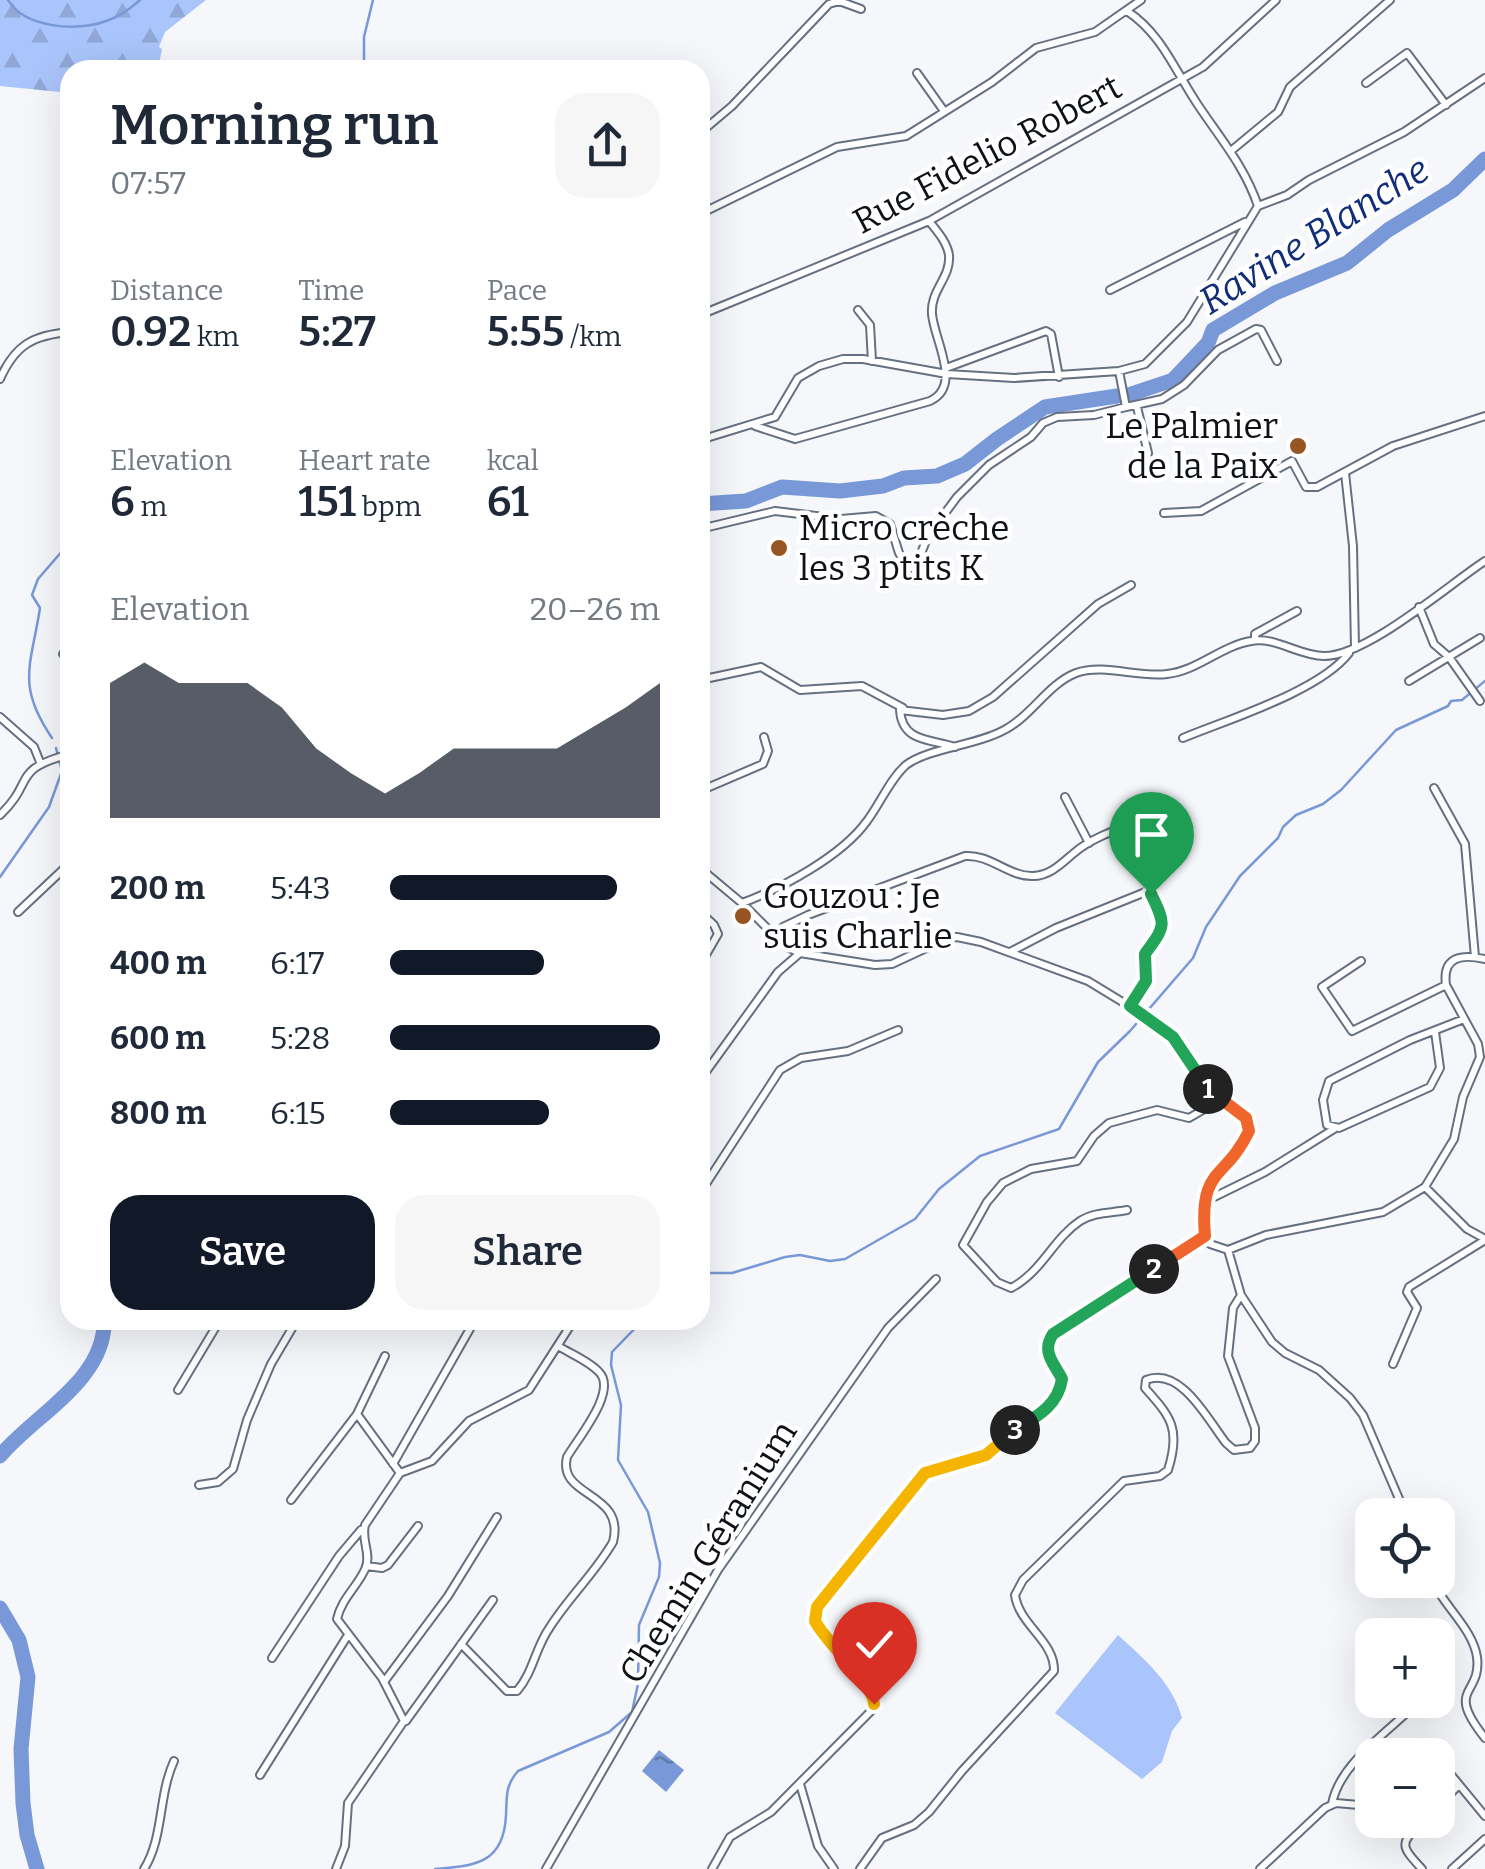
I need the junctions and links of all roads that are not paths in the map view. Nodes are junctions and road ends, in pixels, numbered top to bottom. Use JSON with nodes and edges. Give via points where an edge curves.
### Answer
{"nodes":[{"id":1,"x":1141,"y":0,"type":"edge"},
{"id":2,"x":1276,"y":0,"type":"edge"},
{"id":3,"x":1390,"y":0,"type":"edge"},
{"id":4,"x":862,"y":8,"type":"dead end"},
{"id":5,"x":1127,"y":11,"type":"junction"},
{"id":6,"x":917,"y":73,"type":"dead end"},
{"id":7,"x":1182,"y":78,"type":"junction"},
{"id":8,"x":1485,"y":78,"type":"edge"},
{"id":9,"x":1366,"y":83,"type":"dead end"},
{"id":10,"x":1446,"y":105,"type":"junction"},
{"id":11,"x":944,"y":111,"type":"junction"},
{"id":12,"x":710,"y":125,"type":"edge"},
{"id":13,"x":1232,"y":150,"type":"junction"},
{"id":14,"x":1258,"y":206,"type":"junction"},
{"id":15,"x":710,"y":209,"type":"edge"},
{"id":16,"x":929,"y":221,"type":"junction"},
{"id":17,"x":1246,"y":222,"type":"junction"},
{"id":18,"x":1110,"y":290,"type":"dead end"},
{"id":19,"x":858,"y":310,"type":"dead end"},
{"id":20,"x":710,"y":311,"type":"edge"},
{"id":21,"x":60,"y":335,"type":"edge"},
{"id":22,"x":872,"y":361,"type":"junction"},
{"id":23,"x":1277,"y":361,"type":"dead end"},
{"id":24,"x":946,"y":371,"type":"junction"},
{"id":25,"x":1119,"y":371,"type":"junction"},
{"id":26,"x":1060,"y":376,"type":"junction"},
{"id":27,"x":0,"y":379,"type":"edge"},
{"id":28,"x":1126,"y":407,"type":"junction"},
{"id":29,"x":1137,"y":407,"type":"junction"},
{"id":30,"x":1485,"y":416,"type":"edge"},
{"id":31,"x":754,"y":426,"type":"junction"},
{"id":32,"x":710,"y":437,"type":"edge"},
{"id":33,"x":1145,"y":468,"type":"dead end"},
{"id":34,"x":1345,"y":473,"type":"junction"},
{"id":35,"x":1164,"y":513,"type":"dead end"},
{"id":36,"x":710,"y":527,"type":"edge"},
{"id":37,"x":1485,"y":561,"type":"edge"},
{"id":38,"x":1132,"y":585,"type":"dead end"},
{"id":39,"x":1419,"y":607,"type":"junction"},
{"id":40,"x":1297,"y":611,"type":"dead end"},
{"id":41,"x":1480,"y":638,"type":"dead end"},
{"id":42,"x":1255,"y":640,"type":"junction"},
{"id":43,"x":1353,"y":650,"type":"junction"},
{"id":44,"x":1449,"y":657,"type":"junction"},
{"id":45,"x":710,"y":678,"type":"edge"},
{"id":46,"x":1409,"y":681,"type":"dead end"},
{"id":47,"x":1478,"y":698,"type":"dead end"},
{"id":48,"x":903,"y":708,"type":"junction"},
{"id":49,"x":0,"y":717,"type":"edge"},
{"id":50,"x":764,"y":737,"type":"dead end"},
{"id":51,"x":1183,"y":738,"type":"dead end"},
{"id":52,"x":957,"y":747,"type":"junction"},
{"id":53,"x":60,"y":757,"type":"edge"},
{"id":54,"x":40,"y":762,"type":"junction"},
{"id":55,"x":710,"y":787,"type":"edge"},
{"id":56,"x":1434,"y":788,"type":"dead end"},
{"id":57,"x":1065,"y":797,"type":"dead end"},
{"id":58,"x":0,"y":815,"type":"edge"},
{"id":59,"x":1154,"y":816,"type":"dead end"},
{"id":60,"x":1089,"y":843,"type":"junction"},
{"id":61,"x":60,"y":872,"type":"edge"},
{"id":62,"x":710,"y":877,"type":"edge"},
{"id":63,"x":742,"y":904,"type":"junction"},
{"id":64,"x":18,"y":912,"type":"dead end"},
{"id":65,"x":710,"y":921,"type":"edge"},
{"id":66,"x":777,"y":938,"type":"junction"},
{"id":67,"x":710,"y":948,"type":"edge"},
{"id":68,"x":1009,"y":952,"type":"junction"},
{"id":69,"x":800,"y":954,"type":"junction"},
{"id":70,"x":1475,"y":957,"type":"junction"},
{"id":71,"x":1485,"y":959,"type":"edge"},
{"id":72,"x":1361,"y":960,"type":"dead end"},
{"id":73,"x":1446,"y":985,"type":"junction"},
{"id":74,"x":1132,"y":1007,"type":"junction"},
{"id":75,"x":1464,"y":1019,"type":"junction"},
{"id":76,"x":898,"y":1030,"type":"dead end"},
{"id":77,"x":1435,"y":1032,"type":"junction"},
{"id":78,"x":710,"y":1066,"type":"edge"},
{"id":79,"x":1220,"y":1100,"type":"junction"},
{"id":80,"x":1335,"y":1129,"type":"junction"},
{"id":81,"x":710,"y":1178,"type":"edge"},
{"id":82,"x":1425,"y":1187,"type":"junction"},
{"id":83,"x":1204,"y":1202,"type":"junction"},
{"id":84,"x":1127,"y":1210,"type":"dead end"},
{"id":85,"x":1205,"y":1236,"type":"junction"},
{"id":86,"x":1485,"y":1239,"type":"edge"},
{"id":87,"x":1228,"y":1250,"type":"junction"},
{"id":88,"x":936,"y":1279,"type":"dead end"},
{"id":89,"x":1241,"y":1295,"type":"junction"},
{"id":90,"x":214,"y":1330,"type":"edge"},
{"id":91,"x":291,"y":1330,"type":"edge"},
{"id":92,"x":469,"y":1330,"type":"edge"},
{"id":93,"x":568,"y":1330,"type":"edge"},
{"id":94,"x":558,"y":1346,"type":"junction"},
{"id":95,"x":385,"y":1356,"type":"dead end"},
{"id":96,"x":1393,"y":1364,"type":"dead end"},
{"id":97,"x":178,"y":1390,"type":"dead end"},
{"id":98,"x":357,"y":1414,"type":"junction"},
{"id":99,"x":394,"y":1464,"type":"junction"},
{"id":100,"x":400,"y":1473,"type":"junction"},
{"id":101,"x":199,"y":1485,"type":"dead end"},
{"id":102,"x":1399,"y":1498,"type":"edge"},
{"id":103,"x":291,"y":1500,"type":"dead end"},
{"id":104,"x":497,"y":1518,"type":"dead end"},
{"id":105,"x":365,"y":1525,"type":"junction"},
{"id":106,"x":418,"y":1526,"type":"dead end"},
{"id":107,"x":366,"y":1566,"type":"junction"},
{"id":108,"x":1443,"y":1598,"type":"edge"},
{"id":109,"x":493,"y":1600,"type":"dead end"},
{"id":110,"x":348,"y":1635,"type":"junction"},
{"id":111,"x":461,"y":1644,"type":"junction"},
{"id":112,"x":272,"y":1658,"type":"dead end"},
{"id":113,"x":384,"y":1682,"type":"junction"},
{"id":114,"x":1402,"y":1718,"type":"edge"},
{"id":115,"x":403,"y":1725,"type":"junction"},
{"id":116,"x":1485,"y":1738,"type":"edge"},
{"id":117,"x":174,"y":1761,"type":"dead end"},
{"id":118,"x":260,"y":1776,"type":"dead end"},
{"id":119,"x":1455,"y":1779,"type":"edge"},
{"id":120,"x":800,"y":1784,"type":"junction"},
{"id":121,"x":1459,"y":1784,"type":"junction"},
{"id":122,"x":1455,"y":1788,"type":"edge"},
{"id":123,"x":1332,"y":1804,"type":"junction"},
{"id":124,"x":1355,"y":1805,"type":"edge"},
{"id":125,"x":1485,"y":1816,"type":"edge"},
{"id":126,"x":1405,"y":1838,"type":"edge"},
{"id":127,"x":1485,"y":1838,"type":"edge"},
{"id":128,"x":144,"y":1869,"type":"edge"},
{"id":129,"x":336,"y":1869,"type":"edge"},
{"id":130,"x":546,"y":1869,"type":"edge"},
{"id":131,"x":712,"y":1869,"type":"edge"},
{"id":132,"x":834,"y":1869,"type":"edge"},
{"id":133,"x":860,"y":1869,"type":"edge"},
{"id":134,"x":1260,"y":1869,"type":"edge"},
{"id":135,"x":1422,"y":1869,"type":"edge"},
{"id":136,"x":1452,"y":1869,"type":"edge"}],
"edges":[{"from":1,"to":5,"type":"street"},
{"from":2,"to":7,"type":"street","name":"Rue Fidelio Robert"},
{"from":3,"to":13,"type":"street","via":[[1290,86],[1278,112]]},
{"from":4,"to":12,"type":"street","via":[[828,4]]},
{"from":5,"to":7,"type":"street","via":[[1155,35]]},
{"from":5,"to":11,"type":"street","via":[[1095,32],[1036,48]]},
{"from":6,"to":11,"type":"street"},
{"from":7,"to":13,"type":"street"},
{"from":7,"to":16,"type":"street","name":"Rue Fidelio Robert"},
{"from":8,"to":10,"type":"street"},
{"from":9,"to":10,"type":"street","via":[[1407,53]]},
{"from":10,"to":14,"type":"street"},
{"from":11,"to":15,"type":"street","via":[[899,139],[837,146]]},
{"from":13,"to":14,"type":"street"},
{"from":14,"to":17,"type":"street"},
{"from":16,"to":20,"type":"street","name":"Rue Fidelio Robert"},
{"from":16,"to":24,"type":"street","via":[[948,250],[947,274],[932,311]]},
{"from":17,"to":18,"type":"street"},
{"from":17,"to":25,"type":"street","via":[[1188,322],[1146,364]]},
{"from":19,"to":22,"type":"street","via":[[870,326]]},
{"from":21,"to":27,"type":"street","via":[[14,352]]},
{"from":22,"to":24,"type":"street"},
{"from":22,"to":31,"type":"street","via":[[843,359],[806,372],[781,411]]},
{"from":23,"to":29,"type":"street","via":[[1256,330],[1218,350],[1184,386]]},
{"from":24,"to":26,"type":"street"},
{"from":24,"to":26,"type":"street","via":[[1046,331]]},
{"from":24,"to":31,"type":"street","via":[[937,399],[794,439]]},
{"from":25,"to":26,"type":"street"},
{"from":25,"to":28,"type":"street"},
{"from":28,"to":29,"type":"street"},
{"from":28,"to":36,"type":"street","via":[[1043,423],[957,497],[928,536],[915,568],[899,553],[890,524],[876,516],[775,511]]},
{"from":29,"to":33,"type":"street"},
{"from":30,"to":34,"type":"street","via":[[1393,446]]},
{"from":31,"to":32,"type":"street"},
{"from":34,"to":35,"type":"street","via":[[1310,489],[1292,461],[1201,510]]},
{"from":34,"to":43,"type":"street","via":[[1354,550]]},
{"from":37,"to":39,"type":"street"},
{"from":38,"to":48,"type":"street","via":[[1098,604],[970,711],[944,716]]},
{"from":39,"to":43,"type":"street"},
{"from":39,"to":44,"type":"street","via":[[1434,644]]},
{"from":40,"to":42,"type":"street"},
{"from":41,"to":44,"type":"street"},
{"from":42,"to":43,"type":"street","via":[[1313,656]]},
{"from":42,"to":52,"type":"street","via":[[1170,674],[1073,674],[1020,721]]},
{"from":43,"to":51,"type":"street","via":[[1319,680]]},
{"from":44,"to":46,"type":"street"},
{"from":44,"to":47,"type":"street"},
{"from":45,"to":48,"type":"street","via":[[761,668],[796,689],[862,686]]},
{"from":48,"to":52,"type":"street","via":[[899,717],[917,739]]},
{"from":49,"to":54,"type":"street","via":[[34,747]]},
{"from":50,"to":55,"type":"street","via":[[763,764]]},
{"from":52,"to":63,"type":"street","via":[[906,766],[849,839],[778,888]]},
{"from":53,"to":54,"type":"street"},
{"from":54,"to":58,"type":"street","via":[[26,772]]},
{"from":56,"to":70,"type":"street","via":[[1466,844]]},
{"from":57,"to":60,"type":"street"},
{"from":59,"to":60,"type":"street"},
{"from":60,"to":66,"type":"street","via":[[1031,877],[981,856],[957,858],[808,915],[783,927]]},
{"from":61,"to":64,"type":"street"},
{"from":62,"to":63,"type":"street"},
{"from":63,"to":66,"type":"street"},
{"from":65,"to":67,"type":"street","via":[[718,934]]},
{"from":66,"to":69,"type":"street"},
{"from":68,"to":69,"type":"street","via":[[957,937],[892,964]]},
{"from":68,"to":74,"type":"street","via":[[1088,980]]},
{"from":68,"to":74,"type":"street","via":[[1148,891],[1163,926],[1145,954],[1146,981]]},
{"from":69,"to":78,"type":"street","via":[[778,972]]},
{"from":70,"to":71,"type":"street"},
{"from":70,"to":73,"type":"street","via":[[1448,964]]},
{"from":72,"to":73,"type":"street","via":[[1322,987],[1352,1031]]},
{"from":73,"to":75,"type":"street"},
{"from":74,"to":79,"type":"street","via":[[1173,1037]]},
{"from":75,"to":77,"type":"street"},
{"from":75,"to":82,"type":"street","via":[[1478,1044],[1478,1065],[1449,1151]]},
{"from":76,"to":81,"type":"street","via":[[780,1070]]},
{"from":77,"to":80,"type":"street","via":[[1440,1068],[1430,1087]]},
{"from":77,"to":80,"type":"street","via":[[1329,1082],[1324,1121]]},
{"from":79,"to":83,"type":"street","via":[[1246,1118],[1249,1131],[1210,1182]]},
{"from":79,"to":84,"type":"street","via":[[1189,1118],[1157,1110],[1108,1123],[1077,1162],[1002,1183],[964,1239],[966,1251],[1010,1288],[1080,1221]]},
{"from":80,"to":83,"type":"street"},
{"from":82,"to":86,"type":"street"},
{"from":82,"to":87,"type":"street","via":[[1383,1212],[1266,1235]]},
{"from":83,"to":85,"type":"street"},
{"from":85,"to":87,"type":"street"},
{"from":85,"to":120,"type":"street","via":[[1053,1334],[1048,1356],[1062,1379],[1053,1402],[986,1455],[925,1473],[817,1607],[817,1626],[871,1688],[874,1704]]},
{"from":86,"to":96,"type":"street","via":[[1409,1287],[1417,1308]]},
{"from":87,"to":89,"type":"street"},
{"from":88,"to":130,"type":"street","name":"Chemin Géranium","via":[[888,1328],[718,1570]]},
{"from":89,"to":102,"type":"street","via":[[1272,1342],[1350,1398]]},
{"from":89,"to":133,"type":"street","via":[[1233,1308],[1228,1356],[1250,1410],[1250,1448],[1234,1450],[1226,1443],[1182,1388],[1158,1377],[1146,1380],[1145,1388],[1171,1418],[1168,1470],[1124,1481],[1014,1595],[1053,1656],[1054,1671],[930,1812],[882,1838]]},
{"from":90,"to":97,"type":"street"},
{"from":91,"to":101,"type":"street","via":[[247,1420],[233,1469],[218,1482]]},
{"from":92,"to":99,"type":"street"},
{"from":93,"to":94,"type":"street"},
{"from":94,"to":100,"type":"street","via":[[529,1390],[476,1417],[432,1461]]},
{"from":94,"to":111,"type":"street","via":[[605,1380],[604,1396],[565,1466],[614,1518],[613,1542],[552,1623],[517,1691],[507,1691]]},
{"from":95,"to":98,"type":"street"},
{"from":98,"to":99,"type":"street"},
{"from":98,"to":103,"type":"street"},
{"from":99,"to":100,"type":"street"},
{"from":100,"to":105,"type":"street"},
{"from":104,"to":113,"type":"street"},
{"from":105,"to":107,"type":"street"},
{"from":105,"to":112,"type":"street"},
{"from":106,"to":107,"type":"street","via":[[388,1565]]},
{"from":107,"to":110,"type":"street","via":[[337,1614]]},
{"from":108,"to":116,"type":"street","via":[[1474,1646],[1476,1672],[1466,1711]]},
{"from":109,"to":111,"type":"street"},
{"from":110,"to":113,"type":"street"},
{"from":110,"to":118,"type":"street"},
{"from":111,"to":115,"type":"street"},
{"from":113,"to":115,"type":"street"},
{"from":114,"to":123,"type":"street","via":[[1354,1764]]},
{"from":115,"to":129,"type":"street","via":[[348,1802]]},
{"from":117,"to":128,"type":"street"},
{"from":119,"to":121,"type":"street"},
{"from":120,"to":131,"type":"street","via":[[730,1837]]},
{"from":120,"to":132,"type":"street","via":[[818,1846]]},
{"from":121,"to":122,"type":"street"},
{"from":121,"to":125,"type":"street"},
{"from":123,"to":124,"type":"street"},
{"from":123,"to":134,"type":"street"},
{"from":126,"to":135,"type":"street","via":[[1405,1851]]},
{"from":127,"to":136,"type":"street"}]}
